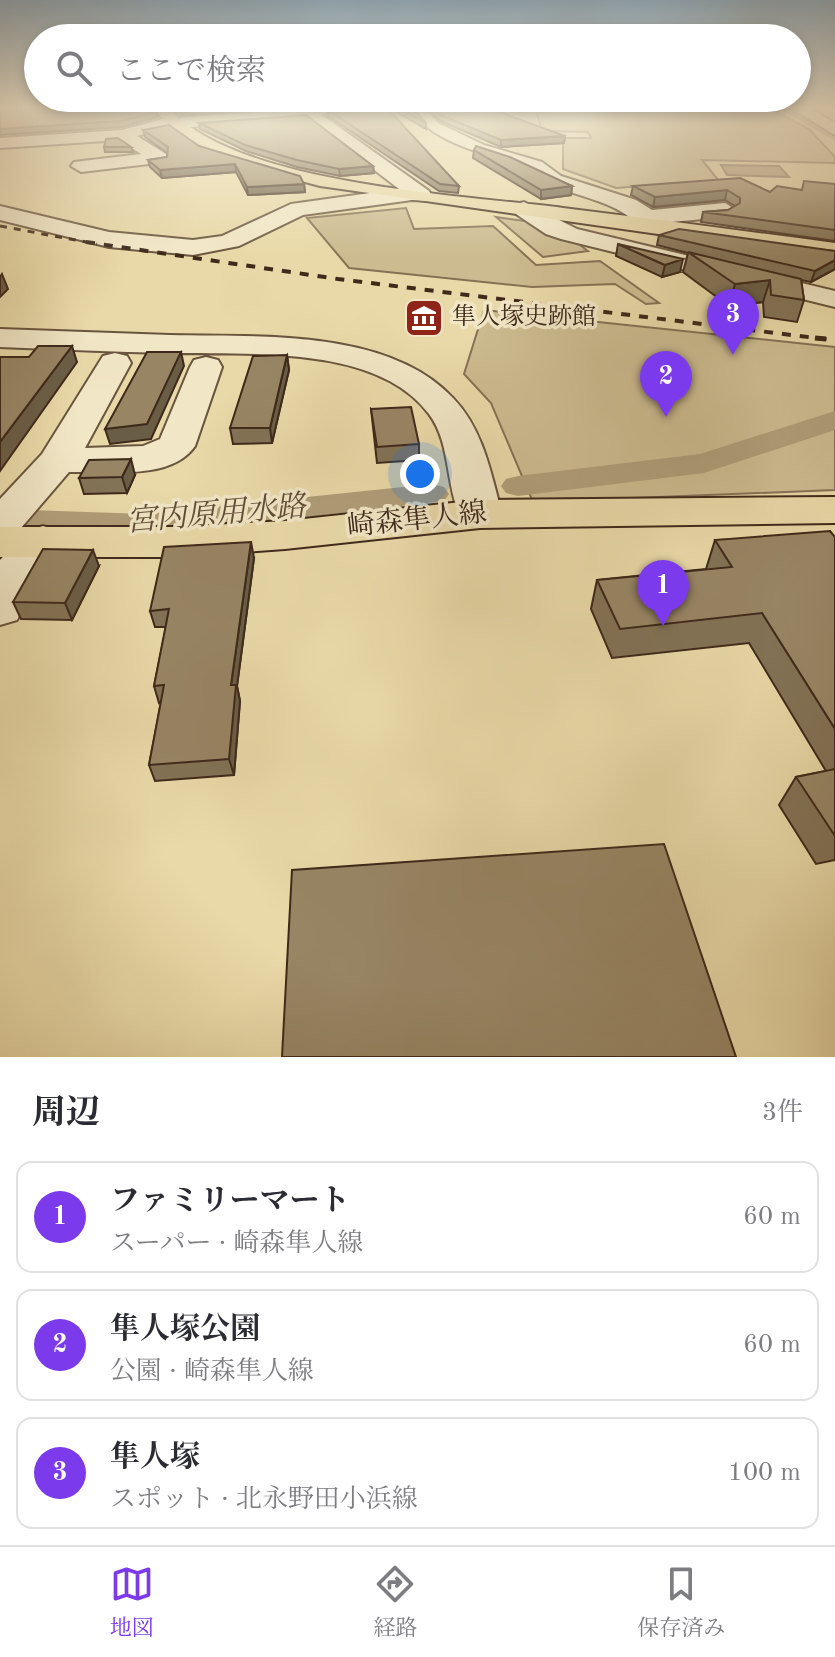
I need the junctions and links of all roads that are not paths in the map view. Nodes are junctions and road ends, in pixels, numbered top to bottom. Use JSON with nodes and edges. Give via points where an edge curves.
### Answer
{"nodes":[{"id":1,"x":21,"y":157,"type":"edge"},
{"id":2,"x":158,"y":157,"type":"edge"},
{"id":3,"x":238,"y":157,"type":"edge"},
{"id":4,"x":371,"y":157,"type":"edge"},
{"id":5,"x":506,"y":157,"type":"edge"},
{"id":6,"x":17,"y":167,"type":"dead end"},
{"id":7,"x":62,"y":167,"type":"dead end"},
{"id":8,"x":415,"y":195,"type":"junction"},
{"id":9,"x":524,"y":209,"type":"junction"},
{"id":10,"x":725,"y":210,"type":"edge"},
{"id":11,"x":0,"y":213,"type":"edge"},
{"id":12,"x":649,"y":222,"type":"junction"},
{"id":13,"x":835,"y":251,"type":"edge"},
{"id":14,"x":835,"y":299,"type":"edge"},
{"id":15,"x":0,"y":338,"type":"edge"},
{"id":16,"x":115,"y":363,"type":"dead end"},
{"id":17,"x":206,"y":367,"type":"dead end"},
{"id":18,"x":58,"y":461,"type":"junction"},
{"id":19,"x":835,"y":510,"type":"edge"},
{"id":20,"x":480,"y":514,"type":"junction"},
{"id":21,"x":0,"y":525,"type":"edge"},
{"id":22,"x":22,"y":542,"type":"edge"},
{"id":23,"x":0,"y":607,"type":"edge"}],
"edges":[{"from":1,"to":6,"type":"street"},
{"from":2,"to":7,"type":"street"},
{"from":3,"to":8,"type":"main road"},
{"from":4,"to":8,"type":"street"},
{"from":5,"to":12,"type":"street","via":[[628,205]]},
{"from":8,"to":9,"type":"main road"},
{"from":8,"to":11,"type":"street","via":[[299,209],[238,239],[199,247],[127,241]]},
{"from":9,"to":12,"type":"main road"},
{"from":9,"to":14,"type":"street","via":[[569,234]]},
{"from":10,"to":12,"type":"street"},
{"from":12,"to":13,"type":"main road"},
{"from":15,"to":20,"type":"street","via":[[280,347],[370,362],[412,379],[436,399],[461,436]]},
{"from":16,"to":18,"type":"street"},
{"from":17,"to":18,"type":"street","via":[[176,446],[150,458]]},
{"from":18,"to":21,"type":"street"},
{"from":19,"to":20,"type":"main road","name":"崎森隼人線"},
{"from":20,"to":22,"type":"main road","name":"崎森隼人線","via":[[176,542]]},
{"from":22,"to":23,"type":"street","via":[[18,569]]}]}
